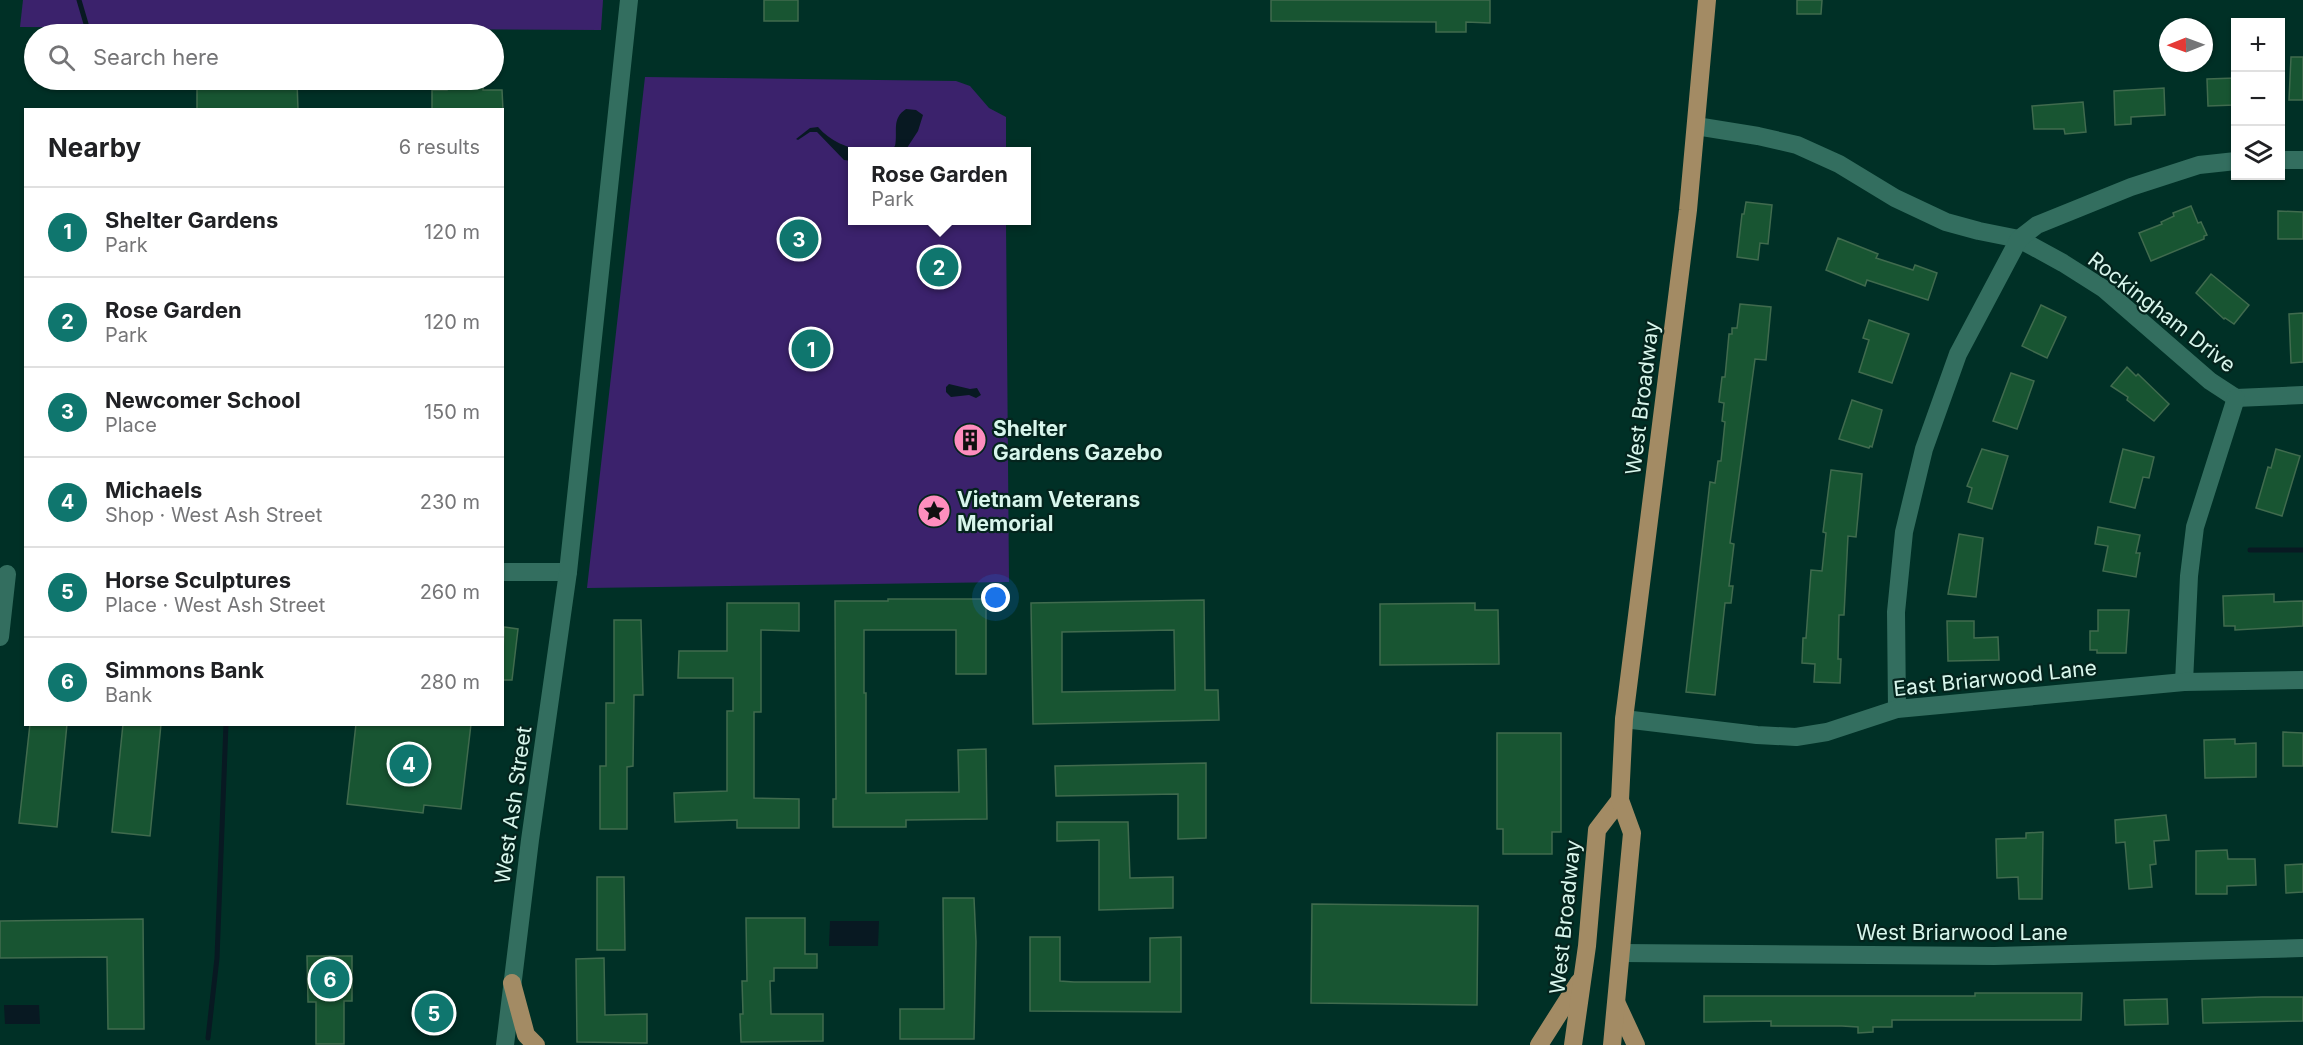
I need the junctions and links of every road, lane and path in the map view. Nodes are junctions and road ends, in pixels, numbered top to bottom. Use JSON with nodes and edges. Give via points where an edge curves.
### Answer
{"nodes":[{"id":1,"x":629,"y":0,"type":"edge"},
{"id":2,"x":1707,"y":0,"type":"edge"},
{"id":3,"x":1696,"y":126,"type":"junction"},
{"id":4,"x":2285,"y":160,"type":"edge"},
{"id":5,"x":2303,"y":160,"type":"edge"},
{"id":6,"x":2231,"y":161,"type":"edge"},
{"id":7,"x":2019,"y":239,"type":"junction"},
{"id":8,"x":2303,"y":395,"type":"edge"},
{"id":9,"x":2236,"y":398,"type":"junction"},
{"id":10,"x":504,"y":572,"type":"edge"},
{"id":11,"x":568,"y":572,"type":"junction"},
{"id":12,"x":11,"y":574,"type":"edge"},
{"id":13,"x":0,"y":637,"type":"edge"},
{"id":14,"x":2303,"y":680,"type":"edge"},
{"id":15,"x":2184,"y":682,"type":"junction"},
{"id":16,"x":1897,"y":709,"type":"junction"},
{"id":17,"x":1624,"y":719,"type":"junction"},
{"id":18,"x":1620,"y":800,"type":"junction"},
{"id":19,"x":2303,"y":948,"type":"edge"},
{"id":20,"x":1622,"y":953,"type":"junction"},
{"id":21,"x":1582,"y":975,"type":"junction"},
{"id":22,"x":512,"y":983,"type":"junction"},
{"id":23,"x":1617,"y":1002,"type":"junction"},
{"id":24,"x":505,"y":1045,"type":"edge"},
{"id":25,"x":536,"y":1045,"type":"edge"},
{"id":26,"x":1539,"y":1045,"type":"edge"},
{"id":27,"x":1573,"y":1045,"type":"edge"},
{"id":28,"x":1612,"y":1045,"type":"edge"},
{"id":29,"x":1636,"y":1045,"type":"edge"}],
"edges":[{"from":1,"to":11,"type":"street","name":"West Ash Street"},
{"from":2,"to":3,"type":"main road","name":"West Broadway"},
{"from":3,"to":7,"type":"street","name":"Rockingham Drive","via":[[1797,145],[1946,222]]},
{"from":3,"to":17,"type":"main road","name":"West Broadway"},
{"from":4,"to":5,"type":"street"},
{"from":6,"to":7,"type":"street","via":[[2199,165],[2131,187],[2037,225]]},
{"from":7,"to":9,"type":"street","name":"Rockingham Drive","via":[[2104,290],[2210,381]]},
{"from":7,"to":16,"type":"street","via":[[1958,354],[1924,449],[1904,532],[1897,601]]},
{"from":8,"to":9,"type":"street","name":"Rockingham Drive"},
{"from":9,"to":15,"type":"street","via":[[2195,527]]},
{"from":10,"to":11,"type":"street"},
{"from":11,"to":22,"type":"street","name":"West Ash Street"},
{"from":12,"to":13,"type":"street"},
{"from":14,"to":15,"type":"street","name":"East Briarwood Lane"},
{"from":15,"to":16,"type":"street","name":"East Briarwood Lane"},
{"from":16,"to":17,"type":"street","name":"East Briarwood Lane","via":[[1827,732],[1796,736]]},
{"from":17,"to":18,"type":"main road","name":"West Broadway"},
{"from":18,"to":20,"type":"main road","name":"West Broadway","via":[[1632,833]]},
{"from":18,"to":21,"type":"main road","name":"West Broadway","via":[[1597,830]]},
{"from":19,"to":20,"type":"street","name":"West Briarwood Lane","via":[[1994,956]]},
{"from":20,"to":23,"type":"main road","name":"West Broadway"},
{"from":21,"to":26,"type":"main road"},
{"from":21,"to":27,"type":"main road","name":"West Broadway"},
{"from":22,"to":24,"type":"street","name":"West Ash Street"},
{"from":22,"to":25,"type":"main road","via":[[526,1035]]},
{"from":23,"to":28,"type":"main road","name":"West Broadway"},
{"from":23,"to":29,"type":"main road"}]}
